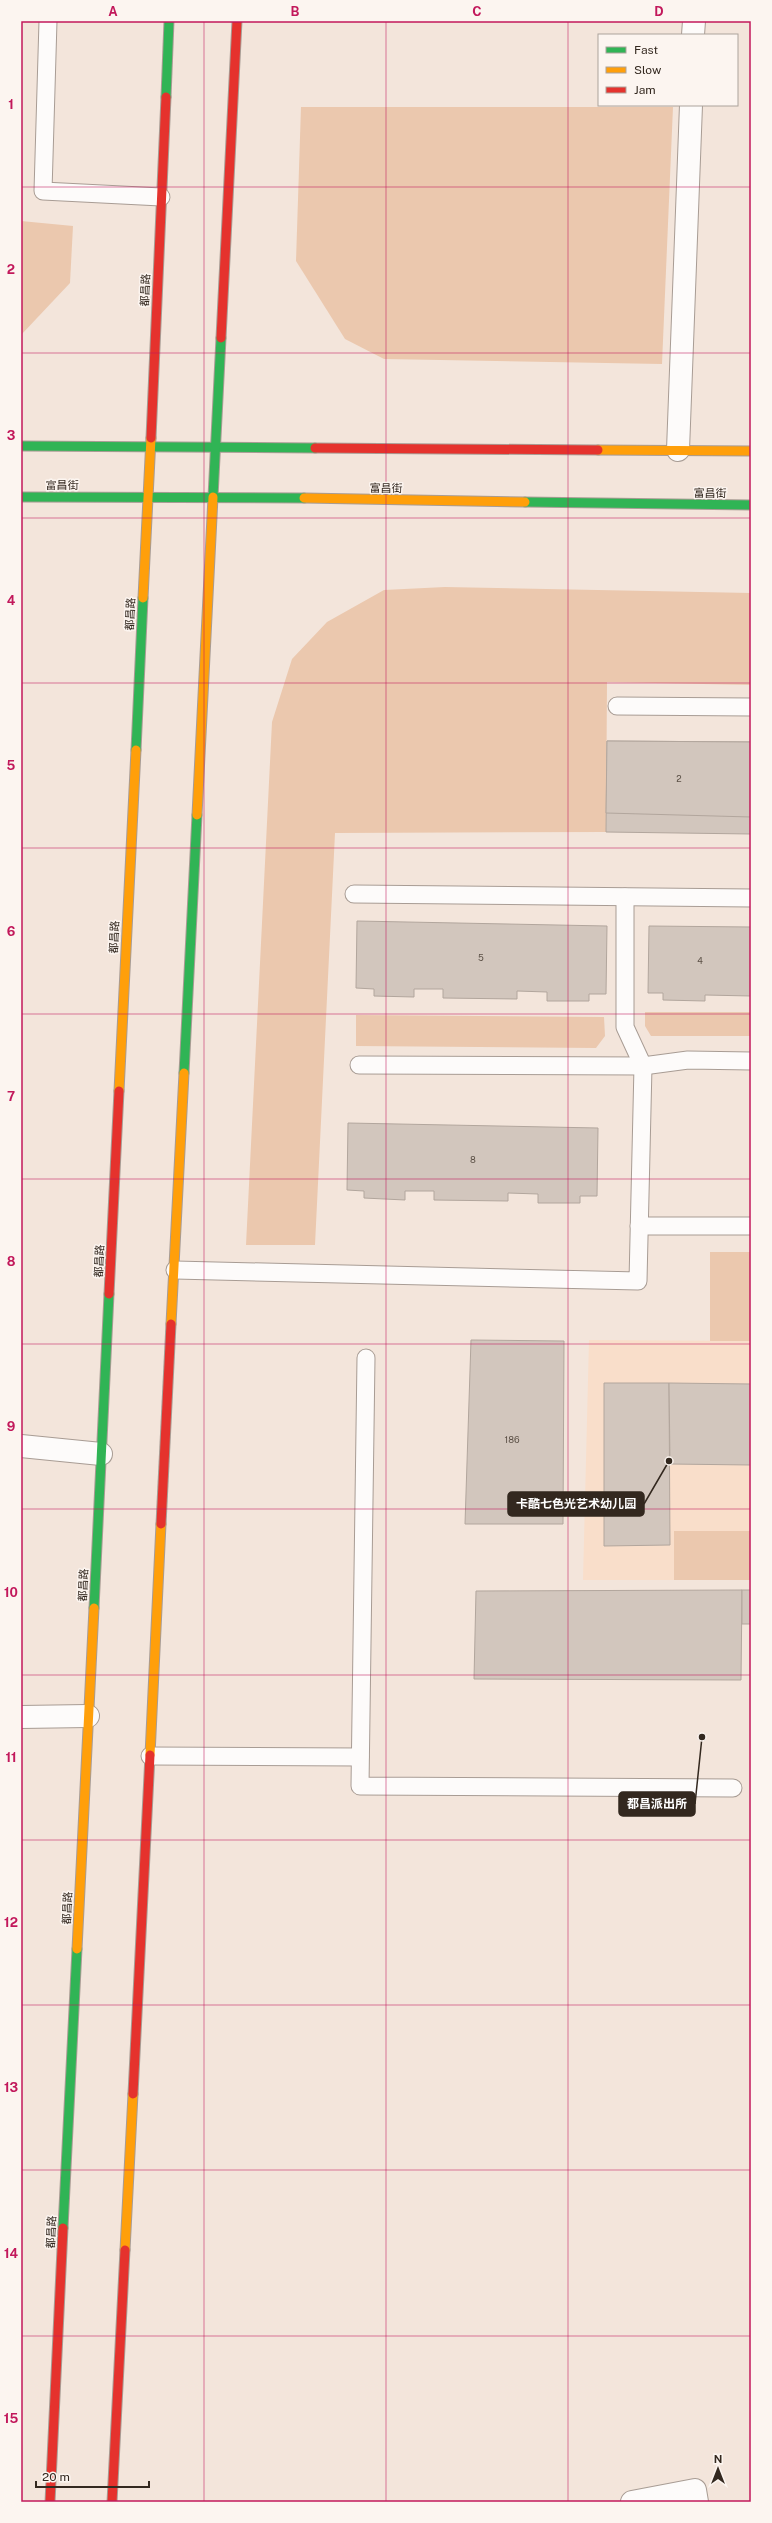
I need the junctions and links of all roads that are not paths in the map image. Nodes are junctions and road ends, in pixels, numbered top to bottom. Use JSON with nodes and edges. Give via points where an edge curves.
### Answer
{"nodes":[{"id":1,"x":48,"y":21,"type":"edge"},
{"id":2,"x":169,"y":21,"type":"edge"},
{"id":3,"x":237,"y":21,"type":"edge"},
{"id":4,"x":694,"y":21,"type":"edge"},
{"id":5,"x":694,"y":34,"type":"edge"},
{"id":6,"x":691,"y":106,"type":"edge"},
{"id":7,"x":161,"y":197,"type":"junction"},
{"id":8,"x":150,"y":445,"type":"junction"},
{"id":9,"x":21,"y":446,"type":"edge"},
{"id":10,"x":217,"y":447,"type":"junction"},
{"id":11,"x":678,"y":450,"type":"junction"},
{"id":12,"x":751,"y":451,"type":"edge"},
{"id":13,"x":148,"y":496,"type":"junction"},
{"id":14,"x":21,"y":497,"type":"edge"},
{"id":15,"x":215,"y":497,"type":"junction"},
{"id":16,"x":751,"y":505,"type":"edge"},
{"id":17,"x":617,"y":706,"type":"dead end"},
{"id":18,"x":751,"y":707,"type":"edge"},
{"id":19,"x":354,"y":894,"type":"dead end"},
{"id":20,"x":625,"y":897,"type":"junction"},
{"id":21,"x":751,"y":898,"type":"edge"},
{"id":22,"x":751,"y":1061,"type":"edge"},
{"id":23,"x":359,"y":1065,"type":"dead end"},
{"id":24,"x":643,"y":1066,"type":"junction"},
{"id":25,"x":639,"y":1226,"type":"junction"},
{"id":26,"x":751,"y":1226,"type":"edge"},
{"id":27,"x":175,"y":1270,"type":"junction"},
{"id":28,"x":366,"y":1358,"type":"dead end"},
{"id":29,"x":21,"y":1446,"type":"edge"},
{"id":30,"x":101,"y":1454,"type":"junction"},
{"id":31,"x":88,"y":1716,"type":"junction"},
{"id":32,"x":21,"y":1717,"type":"edge"},
{"id":33,"x":150,"y":1756,"type":"junction"},
{"id":34,"x":360,"y":1757,"type":"junction"},
{"id":35,"x":733,"y":1788,"type":"dead end"},
{"id":36,"x":696,"y":2496,"type":"edge"},
{"id":37,"x":50,"y":2502,"type":"edge"},
{"id":38,"x":112,"y":2502,"type":"edge"},
{"id":39,"x":632,"y":2502,"type":"edge"}],
"edges":[{"from":1,"to":7,"type":"lane","via":[[43,191]]},
{"from":2,"to":7,"type":"main road","name":"都昌路"},
{"from":3,"to":10,"type":"main road"},
{"from":4,"to":5,"type":"street"},
{"from":6,"to":11,"type":"street"},
{"from":7,"to":8,"type":"main road","name":"都昌路"},
{"from":8,"to":9,"type":"main road"},
{"from":8,"to":10,"type":"main road"},
{"from":8,"to":13,"type":"main road","name":"都昌路"},
{"from":10,"to":11,"type":"main road"},
{"from":10,"to":15,"type":"main road"},
{"from":11,"to":12,"type":"main road"},
{"from":13,"to":14,"type":"main road","name":"富昌街"},
{"from":13,"to":15,"type":"main road","name":"富昌街"},
{"from":13,"to":30,"type":"main road","name":"都昌路"},
{"from":15,"to":16,"type":"main road","name":"富昌街"},
{"from":15,"to":27,"type":"main road"},
{"from":17,"to":18,"type":"lane"},
{"from":19,"to":20,"type":"lane"},
{"from":20,"to":21,"type":"lane"},
{"from":20,"to":24,"type":"lane","via":[[625,1027]]},
{"from":22,"to":24,"type":"lane","via":[[688,1060]]},
{"from":23,"to":24,"type":"lane"},
{"from":24,"to":25,"type":"lane"},
{"from":25,"to":26,"type":"lane"},
{"from":25,"to":27,"type":"lane","via":[[638,1281]]},
{"from":27,"to":33,"type":"main road"},
{"from":28,"to":34,"type":"lane"},
{"from":29,"to":30,"type":"street"},
{"from":30,"to":31,"type":"main road","name":"都昌路"},
{"from":31,"to":32,"type":"street"},
{"from":31,"to":37,"type":"main road","name":"都昌路"},
{"from":33,"to":34,"type":"lane"},
{"from":33,"to":38,"type":"main road"},
{"from":34,"to":35,"type":"lane","via":[[360,1786]]},
{"from":36,"to":39,"type":"street"}]}
